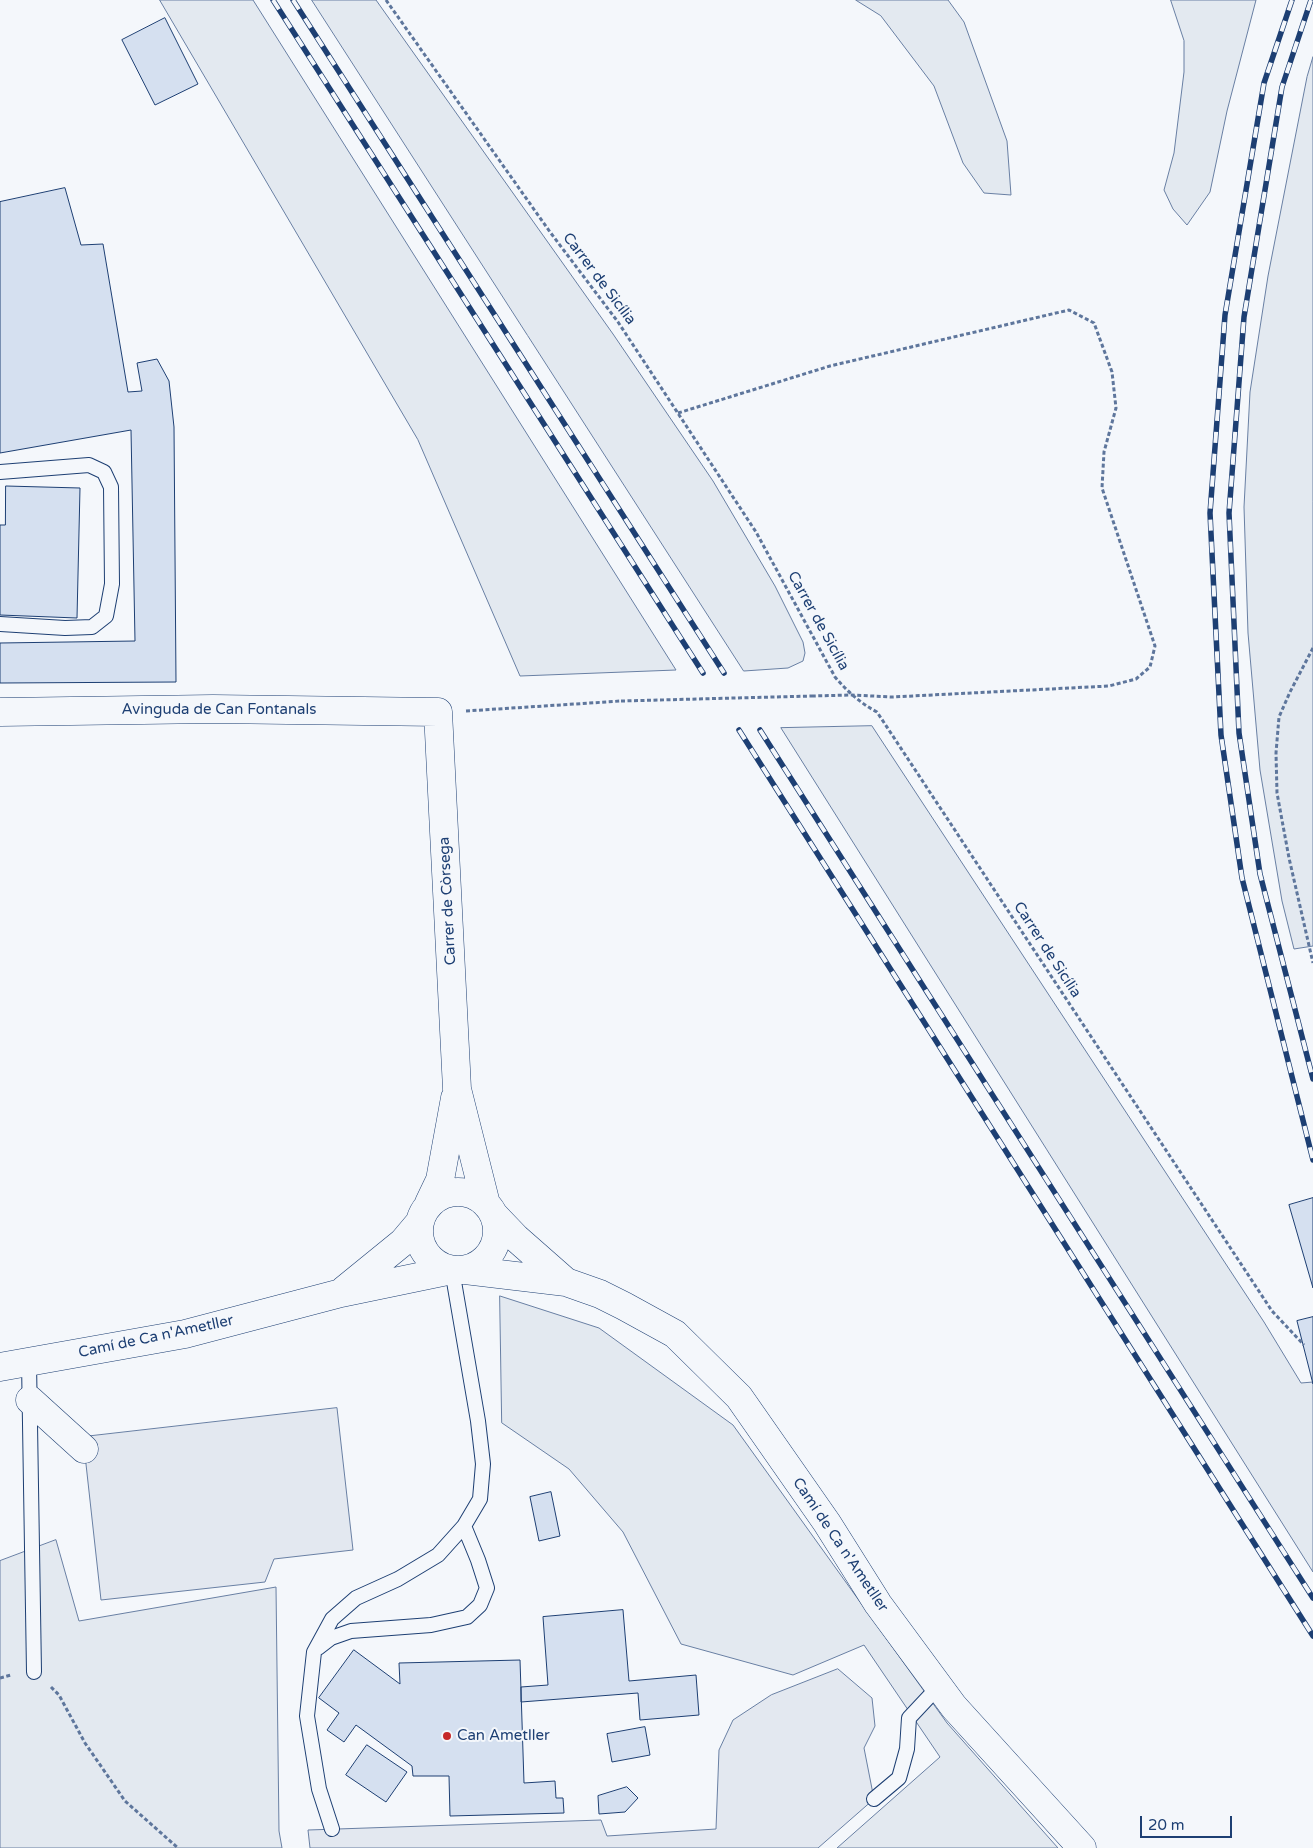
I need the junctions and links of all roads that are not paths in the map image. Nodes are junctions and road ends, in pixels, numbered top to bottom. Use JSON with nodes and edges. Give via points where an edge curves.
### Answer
{"nodes":[{"id":1,"x":0,"y":472,"type":"edge"},
{"id":2,"x":0,"y":624,"type":"edge"},
{"id":3,"x":0,"y":712,"type":"edge"},
{"id":4,"x":438,"y":712,"type":"joint"},
{"id":5,"x":457,"y":1089,"type":"junction"},
{"id":6,"x":490,"y":1209,"type":"junction"},
{"id":7,"x":424,"y":1213,"type":"junction"},
{"id":8,"x":458,"y":1270,"type":"junction"},
{"id":9,"x":566,"y":1282,"type":"junction"},
{"id":10,"x":341,"y":1293,"type":"junction"},
{"id":11,"x":29,"y":1362,"type":"junction"},
{"id":12,"x":0,"y":1367,"type":"edge"},
{"id":13,"x":30,"y":1400,"type":"junction"},
{"id":14,"x":84,"y":1448,"type":"dead end"},
{"id":15,"x":464,"y":1526,"type":"junction"},
{"id":16,"x":314,"y":1652,"type":"junction"},
{"id":17,"x":34,"y":1672,"type":"road end"},
{"id":18,"x":938,"y":1686,"type":"junction"},
{"id":19,"x":874,"y":1798,"type":"dead end"},
{"id":20,"x":332,"y":1829,"type":"dead end"},
{"id":21,"x":1082,"y":1848,"type":"edge"}],
"edges":[{"from":1,"to":2,"type":"lane","via":[[89,465],[104,472],[111,487],[112,584],[106,616],[92,627]]},
{"from":3,"to":4,"type":"street","name":"Avinguda de Can Fontanals","via":[[213,709]]},
{"from":4,"to":5,"type":"street","name":"Carrer de Còrsega"},
{"from":5,"to":6,"type":"street","name":"Carrer de Còrsega"},
{"from":5,"to":7,"type":"street","name":"Carrer de Còrsega","via":[[440,1180]]},
{"from":6,"to":7,"type":"street","via":[[476,1196],[464,1192],[446,1194]]},
{"from":6,"to":8,"type":"street","via":[[497,1226],[493,1250],[476,1266]]},
{"from":6,"to":9,"type":"street","name":"Camí de Ca n'Ametller","via":[[516,1238]]},
{"from":7,"to":8,"type":"street","via":[[419,1236],[422,1249],[440,1266]]},
{"from":7,"to":10,"type":"street","name":"Camí de Ca n'Ametller","via":[[403,1242]]},
{"from":8,"to":9,"type":"street","name":"Camí de Ca n'Ametller"},
{"from":8,"to":10,"type":"street","name":"Camí de Ca n'Ametller"},
{"from":8,"to":15,"type":"lane","via":[[482,1464],[480,1499]]},
{"from":9,"to":18,"type":"street","name":"Camí de Ca n'Ametller","via":[[616,1302],[675,1334],[739,1397],[827,1523],[878,1604]]},
{"from":10,"to":11,"type":"street","name":"Camí de Ca n'Ametller","via":[[185,1334]]},
{"from":11,"to":12,"type":"street","name":"Camí de Ca n'Ametller"},
{"from":11,"to":13,"type":"lane"},
{"from":13,"to":14,"type":"street"},
{"from":13,"to":17,"type":"lane"},
{"from":15,"to":16,"type":"lane","via":[[438,1555],[398,1579],[356,1598],[332,1619]]},
{"from":15,"to":16,"type":"lane","via":[[487,1588],[480,1605],[467,1617],[431,1625],[351,1631],[331,1638]]},
{"from":16,"to":20,"type":"lane","via":[[307,1716],[319,1789]]},
{"from":18,"to":19,"type":"lane","via":[[909,1718],[907,1749],[899,1778]]},
{"from":18,"to":21,"type":"street","name":"Camí de Ca n'Ametller"}]}
